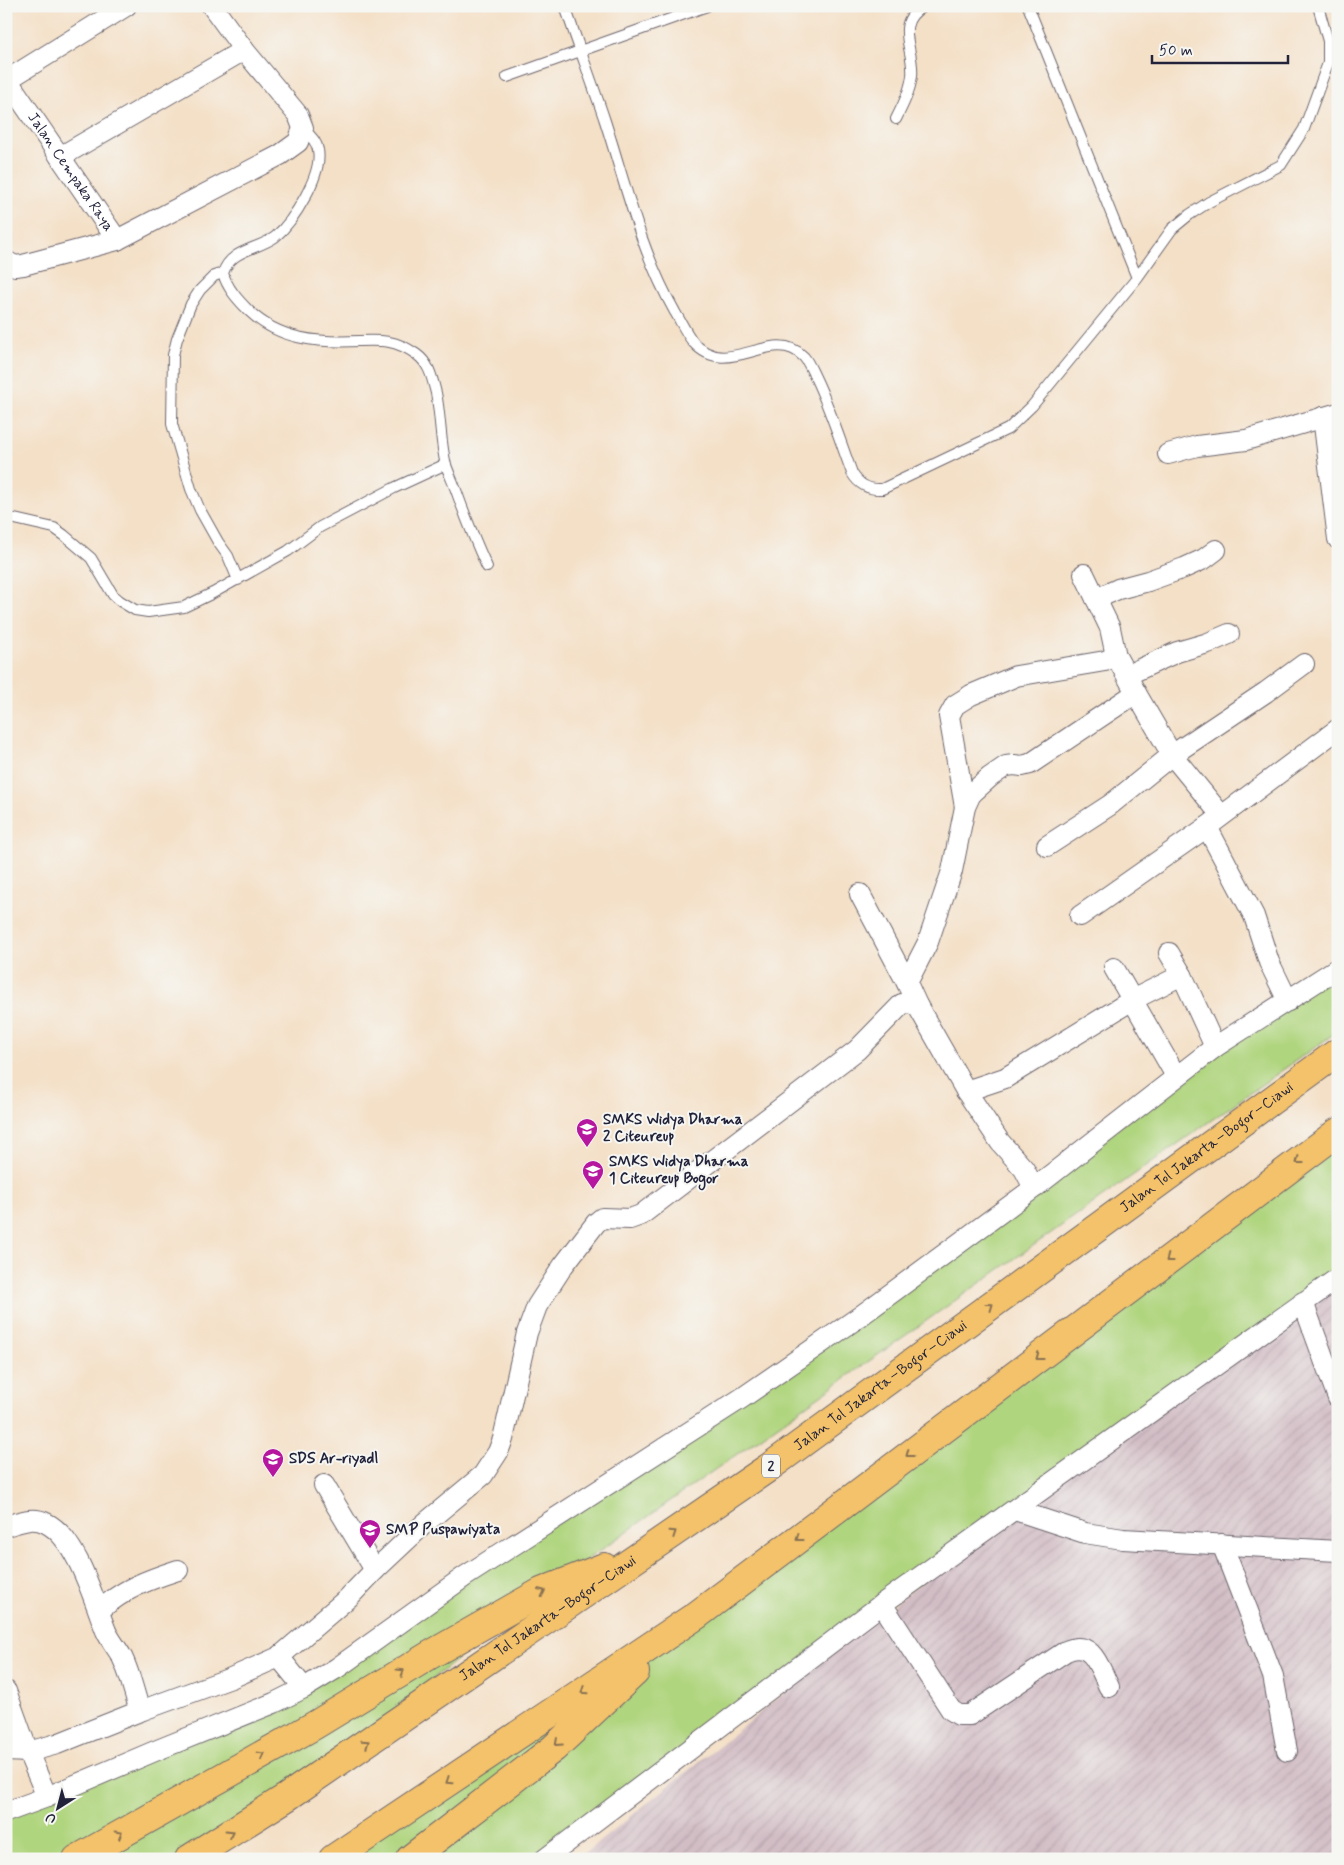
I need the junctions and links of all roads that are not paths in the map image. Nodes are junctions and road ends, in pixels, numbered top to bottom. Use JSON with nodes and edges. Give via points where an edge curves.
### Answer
{"nodes":[{"id":1,"x":126,"y":6,"type":"edge"},
{"id":2,"x":212,"y":6,"type":"edge"},
{"id":3,"x":565,"y":6,"type":"edge"},
{"id":4,"x":707,"y":6,"type":"edge"},
{"id":5,"x":924,"y":6,"type":"edge"},
{"id":6,"x":1028,"y":6,"type":"edge"},
{"id":7,"x":1318,"y":6,"type":"edge"},
{"id":8,"x":244,"y":50,"type":"junction"},
{"id":9,"x":580,"y":51,"type":"junction"},
{"id":10,"x":507,"y":78,"type":"dead end"},
{"id":11,"x":7,"y":79,"type":"edge"},
{"id":12,"x":896,"y":119,"type":"dead end"},
{"id":13,"x":303,"y":128,"type":"junction"},
{"id":14,"x":60,"y":157,"type":"junction"},
{"id":15,"x":117,"y":240,"type":"junction"},
{"id":16,"x":6,"y":261,"type":"edge"},
{"id":17,"x":223,"y":274,"type":"junction"},
{"id":18,"x":1137,"y":278,"type":"junction"},
{"id":19,"x":1330,"y":415,"type":"edge"},
{"id":20,"x":1168,"y":454,"type":"dead end"},
{"id":21,"x":446,"y":464,"type":"junction"},
{"id":22,"x":6,"y":517,"type":"edge"},
{"id":23,"x":1338,"y":539,"type":"edge"},
{"id":24,"x":1216,"y":550,"type":"dead end"},
{"id":25,"x":487,"y":567,"type":"dead end"},
{"id":26,"x":1084,"y":574,"type":"dead end"},
{"id":27,"x":238,"y":580,"type":"junction"},
{"id":28,"x":1096,"y":600,"type":"junction"},
{"id":29,"x":1229,"y":634,"type":"dead end"},
{"id":30,"x":1116,"y":656,"type":"junction"},
{"id":31,"x":1304,"y":664,"type":"dead end"},
{"id":32,"x":1127,"y":674,"type":"junction"},
{"id":33,"x":1136,"y":693,"type":"junction"},
{"id":34,"x":1338,"y":729,"type":"edge"},
{"id":35,"x":1172,"y":756,"type":"junction"},
{"id":36,"x":966,"y":807,"type":"junction"},
{"id":37,"x":1214,"y":821,"type":"junction"},
{"id":38,"x":1047,"y":846,"type":"dead end"},
{"id":39,"x":860,"y":894,"type":"dead end"},
{"id":40,"x":1080,"y":916,"type":"dead end"},
{"id":41,"x":1169,"y":953,"type":"dead end"},
{"id":42,"x":1114,"y":968,"type":"dead end"},
{"id":43,"x":1338,"y":968,"type":"edge"},
{"id":44,"x":1182,"y":975,"type":"junction"},
{"id":45,"x":907,"y":983,"type":"junction"},
{"id":46,"x":1134,"y":999,"type":"junction"},
{"id":47,"x":1288,"y":1001,"type":"junction"},
{"id":48,"x":916,"y":1005,"type":"junction"},
{"id":49,"x":1215,"y":1047,"type":"junction"},
{"id":50,"x":1338,"y":1052,"type":"edge"},
{"id":51,"x":1176,"y":1076,"type":"junction"},
{"id":52,"x":966,"y":1091,"type":"junction"},
{"id":53,"x":1338,"y":1132,"type":"edge"},
{"id":54,"x":1034,"y":1188,"type":"junction"},
{"id":55,"x":1338,"y":1278,"type":"edge"},
{"id":56,"x":1304,"y":1302,"type":"junction"},
{"id":57,"x":1338,"y":1398,"type":"edge"},
{"id":58,"x":324,"y":1485,"type":"dead end"},
{"id":59,"x":1015,"y":1510,"type":"junction"},
{"id":60,"x":6,"y":1526,"type":"edge"},
{"id":61,"x":1222,"y":1544,"type":"junction"},
{"id":62,"x":648,"y":1550,"type":"junction"},
{"id":63,"x":1338,"y":1550,"type":"edge"},
{"id":64,"x":178,"y":1570,"type":"dead end"},
{"id":65,"x":375,"y":1570,"type":"junction"},
{"id":66,"x":882,"y":1604,"type":"junction"},
{"id":67,"x":99,"y":1611,"type":"junction"},
{"id":68,"x":697,"y":1615,"type":"junction"},
{"id":69,"x":279,"y":1657,"type":"junction"},
{"id":70,"x":1109,"y":1687,"type":"dead end"},
{"id":71,"x":304,"y":1688,"type":"junction"},
{"id":72,"x":8,"y":1703,"type":"edge"},
{"id":73,"x":140,"y":1711,"type":"junction"},
{"id":74,"x":6,"y":1751,"type":"edge"},
{"id":75,"x":1287,"y":1751,"type":"dead end"},
{"id":76,"x":28,"y":1752,"type":"junction"},
{"id":77,"x":47,"y":1797,"type":"junction"},
{"id":78,"x":6,"y":1812,"type":"edge"},
{"id":79,"x":77,"y":1859,"type":"edge"},
{"id":80,"x":189,"y":1859,"type":"edge"},
{"id":81,"x":333,"y":1859,"type":"edge"},
{"id":82,"x":410,"y":1859,"type":"edge"},
{"id":83,"x":545,"y":1859,"type":"edge"}],
"edges":[{"from":1,"to":11,"type":"street"},
{"from":2,"to":8,"type":"street"},
{"from":3,"to":9,"type":"lane"},
{"from":4,"to":9,"type":"lane"},
{"from":5,"to":12,"type":"lane","via":[[911,15],[907,23],[912,73],[908,93]]},
{"from":6,"to":18,"type":"lane"},
{"from":7,"to":18,"type":"lane","via":[[1328,41],[1328,63],[1295,145],[1280,165],[1209,202],[1172,229]]},
{"from":8,"to":13,"type":"street","via":[[298,115]]},
{"from":8,"to":14,"type":"street"},
{"from":9,"to":10,"type":"lane"},
{"from":9,"to":18,"type":"lane","via":[[637,226],[664,292],[692,341],[716,357],[784,346],[803,356],[821,390],[855,479],[869,488],[882,489],[1008,429],[1032,406]]},
{"from":11,"to":14,"type":"street","name":"Jalan Cempaka Raya"},
{"from":13,"to":15,"type":"street","via":[[298,142],[280,155]]},
{"from":13,"to":17,"type":"lane","via":[[315,142],[319,156],[304,200],[282,231],[236,256]]},
{"from":14,"to":15,"type":"street","name":"Jalan Cempaka Raya"},
{"from":15,"to":16,"type":"street","via":[[23,265],[15,266]]},
{"from":17,"to":21,"type":"lane","via":[[243,305],[277,331],[313,340],[392,342],[417,355],[430,369]]},
{"from":17,"to":27,"type":"lane","via":[[214,276],[200,290],[177,339],[172,355],[172,424],[191,489]]},
{"from":19,"to":20,"type":"street","via":[[1246,440],[1197,446]]},
{"from":19,"to":23,"type":"street"},
{"from":21,"to":25,"type":"lane"},
{"from":21,"to":27,"type":"lane","via":[[320,527],[288,551]]},
{"from":22,"to":27,"type":"lane","via":[[54,528],[91,558],[113,595],[142,612],[184,607]]},
{"from":24,"to":28,"type":"street","via":[[1184,568],[1118,589]]},
{"from":26,"to":28,"type":"street"},
{"from":28,"to":30,"type":"street","via":[[1110,628]]},
{"from":29,"to":32,"type":"street"},
{"from":30,"to":32,"type":"street"},
{"from":30,"to":36,"type":"street","via":[[1105,661],[1016,676],[955,705],[950,716]]},
{"from":31,"to":35,"type":"street"},
{"from":32,"to":33,"type":"street"},
{"from":33,"to":35,"type":"street"},
{"from":33,"to":36,"type":"street","via":[[1037,759],[1022,766],[1006,766],[971,794]]},
{"from":34,"to":37,"type":"street"},
{"from":35,"to":37,"type":"street"},
{"from":35,"to":38,"type":"street","via":[[1110,805]]},
{"from":36,"to":45,"type":"street","via":[[952,871],[928,942]]},
{"from":37,"to":40,"type":"street"},
{"from":37,"to":47,"type":"street","via":[[1254,916],[1269,962]]},
{"from":39,"to":45,"type":"street"},
{"from":41,"to":44,"type":"street"},
{"from":42,"to":46,"type":"street"},
{"from":43,"to":47,"type":"street"},
{"from":44,"to":46,"type":"street"},
{"from":44,"to":49,"type":"street"},
{"from":45,"to":48,"type":"street"},
{"from":46,"to":51,"type":"street"},
{"from":46,"to":52,"type":"street","via":[[1005,1078]]},
{"from":47,"to":49,"type":"street"},
{"from":48,"to":52,"type":"street"},
{"from":48,"to":65,"type":"street","via":[[902,1004],[857,1050],[641,1214],[630,1219],[602,1218],[596,1222],[537,1306],[527,1334],[503,1439],[488,1468]]},
{"from":49,"to":51,"type":"street"},
{"from":62,"to":50,"type":"highway","name":"Jalan Tol Jakarta–Bogor–Ciawi","number":"2","one_way":true,"via":[[768,1468]]},
{"from":51,"to":54,"type":"street"},
{"from":52,"to":54,"type":"street","via":[[1000,1142],[1024,1168]]},
{"from":53,"to":68,"type":"highway","one_way":true},
{"from":54,"to":71,"type":"street","via":[[869,1310],[742,1398],[464,1577]]},
{"from":55,"to":56,"type":"street"},
{"from":56,"to":57,"type":"street"},
{"from":56,"to":59,"type":"street"},
{"from":58,"to":65,"type":"street"},
{"from":59,"to":61,"type":"street","via":[[1085,1533],[1124,1539]]},
{"from":59,"to":66,"type":"street"},
{"from":60,"to":67,"type":"street","via":[[36,1518],[48,1524],[73,1552]]},
{"from":61,"to":63,"type":"street"},
{"from":61,"to":75,"type":"street","via":[[1273,1676]]},
{"from":79,"to":62,"type":"highway","one_way":true,"via":[[315,1726],[430,1654],[541,1592]]},
{"from":80,"to":62,"type":"highway","name":"Jalan Tol Jakarta–Bogor–Ciawi","number":"2","one_way":true,"via":[[287,1797]]},
{"from":64,"to":67,"type":"street","via":[[114,1597]]},
{"from":65,"to":69,"type":"street","via":[[348,1598]]},
{"from":66,"to":70,"type":"street","via":[[951,1710],[959,1716],[970,1715],[1073,1648],[1092,1653]]},
{"from":66,"to":83,"type":"street"},
{"from":67,"to":73,"type":"street","via":[[107,1633],[122,1657]]},
{"from":68,"to":81,"type":"highway","one_way":true},
{"from":68,"to":82,"type":"highway","one_way":true,"via":[[554,1748]]},
{"from":69,"to":71,"type":"street"},
{"from":69,"to":73,"type":"street"},
{"from":71,"to":77,"type":"street"},
{"from":72,"to":76,"type":"street"},
{"from":73,"to":76,"type":"street"},
{"from":74,"to":76,"type":"street"},
{"from":76,"to":77,"type":"street"},
{"from":77,"to":78,"type":"street"}]}
